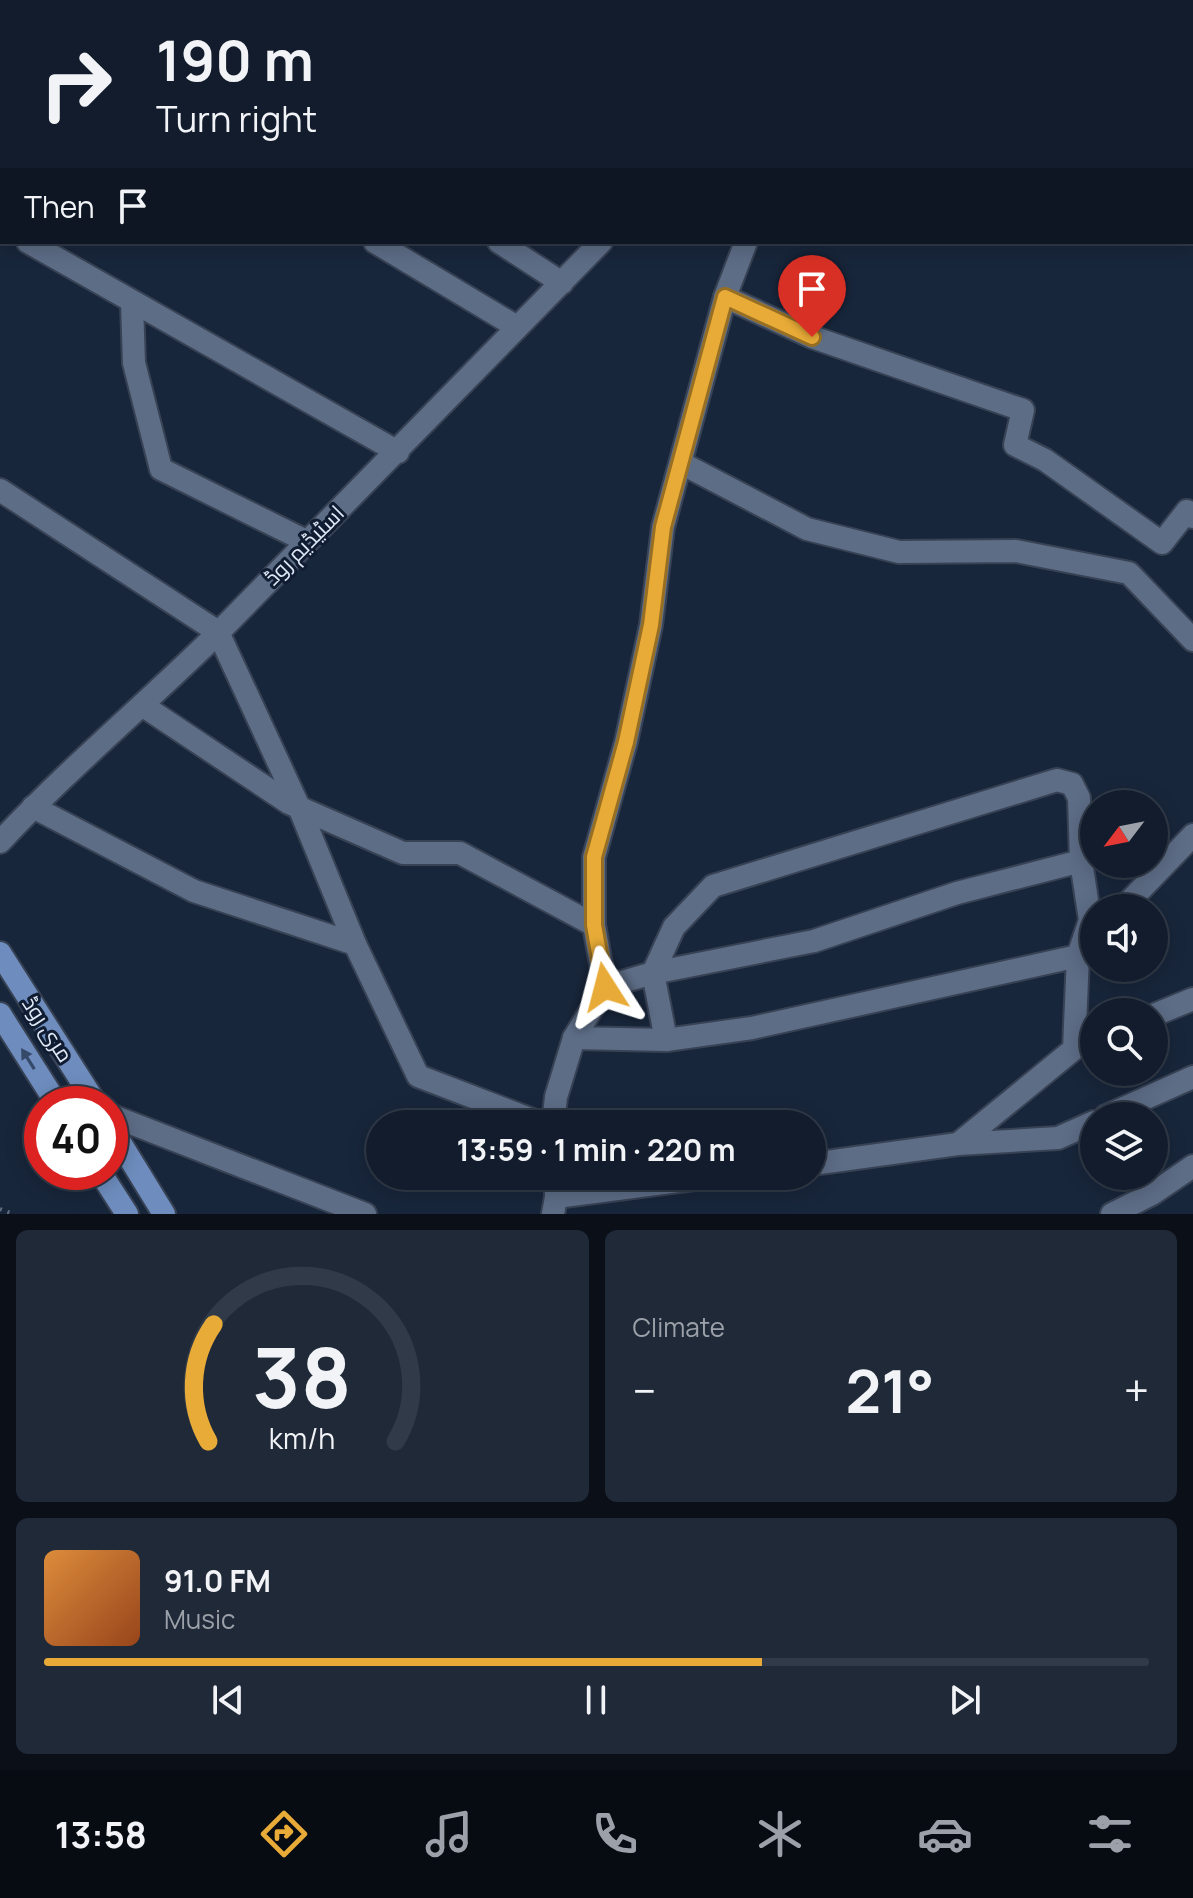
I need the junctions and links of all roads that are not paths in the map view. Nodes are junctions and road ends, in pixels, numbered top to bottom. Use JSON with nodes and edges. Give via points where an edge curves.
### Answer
{"nodes":[{"id":1,"x":31,"y":244,"type":"edge"},
{"id":2,"x":378,"y":244,"type":"edge"},
{"id":3,"x":502,"y":244,"type":"edge"},
{"id":4,"x":599,"y":244,"type":"edge"},
{"id":5,"x":745,"y":244,"type":"edge"},
{"id":6,"x":562,"y":283,"type":"junction"},
{"id":7,"x":725,"y":297,"type":"junction"},
{"id":8,"x":132,"y":303,"type":"junction"},
{"id":9,"x":517,"y":327,"type":"junction"},
{"id":10,"x":398,"y":452,"type":"junction"},
{"id":11,"x":681,"y":463,"type":"junction"},
{"id":12,"x":0,"y":490,"type":"edge"},
{"id":13,"x":1193,"y":517,"type":"edge"},
{"id":14,"x":306,"y":541,"type":"junction"},
{"id":15,"x":218,"y":632,"type":"junction"},
{"id":16,"x":1193,"y":640,"type":"edge"},
{"id":17,"x":142,"y":705,"type":"junction"},
{"id":18,"x":33,"y":807,"type":"junction"},
{"id":19,"x":299,"y":807,"type":"junction"},
{"id":20,"x":1080,"y":830,"type":"edge"},
{"id":21,"x":1193,"y":835,"type":"edge"},
{"id":22,"x":0,"y":842,"type":"edge"},
{"id":23,"x":1080,"y":861,"type":"edge"},
{"id":24,"x":1084,"y":878,"type":"edge"},
{"id":25,"x":1136,"y":894,"type":"edge"},
{"id":26,"x":594,"y":925,"type":"junction"},
{"id":27,"x":355,"y":944,"type":"junction"},
{"id":28,"x":0,"y":953,"type":"edge"},
{"id":29,"x":1078,"y":956,"type":"junction"},
{"id":30,"x":653,"y":973,"type":"junction"},
{"id":31,"x":605,"y":987,"type":"junction"},
{"id":32,"x":1081,"y":998,"type":"edge"},
{"id":33,"x":1193,"y":999,"type":"edge"},
{"id":34,"x":1168,"y":1009,"type":"edge"},
{"id":35,"x":3,"y":1023,"type":"edge"},
{"id":36,"x":574,"y":1038,"type":"junction"},
{"id":37,"x":666,"y":1040,"type":"junction"},
{"id":38,"x":1080,"y":1047,"type":"edge"},
{"id":39,"x":1193,"y":1077,"type":"edge"},
{"id":40,"x":45,"y":1086,"type":"edge"},
{"id":41,"x":85,"y":1086,"type":"edge"},
{"id":42,"x":1137,"y":1102,"type":"edge"},
{"id":43,"x":507,"y":1110,"type":"edge"},
{"id":44,"x":555,"y":1110,"type":"edge"},
{"id":45,"x":128,"y":1122,"type":"edge"},
{"id":46,"x":1080,"y":1128,"type":"edge"},
{"id":47,"x":958,"y":1144,"type":"junction"},
{"id":48,"x":128,"y":1161,"type":"edge"},
{"id":49,"x":826,"y":1162,"type":"edge"},
{"id":50,"x":1193,"y":1166,"type":"edge"},
{"id":51,"x":112,"y":1190,"type":"edge"},
{"id":52,"x":604,"y":1190,"type":"edge"},
{"id":53,"x":555,"y":1196,"type":"edge"},
{"id":54,"x":127,"y":1214,"type":"edge"},
{"id":55,"x":164,"y":1214,"type":"edge"},
{"id":56,"x":365,"y":1214,"type":"edge"},
{"id":57,"x":1112,"y":1214,"type":"edge"}],
"edges":[{"from":1,"to":8,"type":"street"},
{"from":2,"to":9,"type":"street"},
{"from":3,"to":6,"type":"street"},
{"from":4,"to":6,"type":"street","name":"اسٹیڈیم روڈ"},
{"from":5,"to":7,"type":"street"},
{"from":6,"to":9,"type":"street","name":"اسٹیڈیم روڈ"},
{"from":7,"to":11,"type":"street"},
{"from":7,"to":13,"type":"street","via":[[812,337],[1023,410],[1015,445],[1045,460],[1162,543],[1187,511]]},
{"from":8,"to":10,"type":"street"},
{"from":8,"to":14,"type":"street","via":[[134,363],[161,469]]},
{"from":9,"to":10,"type":"street","name":"اسٹیڈیم روڈ"},
{"from":10,"to":14,"type":"street","name":"اسٹیڈیم روڈ"},
{"from":11,"to":16,"type":"street","via":[[807,529],[899,552],[1016,551],[1129,573]]},
{"from":11,"to":26,"type":"street","via":[[663,527],[651,625],[626,742],[594,857]]},
{"from":12,"to":15,"type":"street"},
{"from":14,"to":15,"type":"street","name":"اسٹیڈیم روڈ"},
{"from":15,"to":17,"type":"street","name":"اسٹیڈیم روڈ"},
{"from":15,"to":19,"type":"street"},
{"from":17,"to":18,"type":"street","name":"اسٹیڈیم روڈ"},
{"from":17,"to":19,"type":"street"},
{"from":18,"to":22,"type":"street","name":"اسٹیڈیم روڈ"},
{"from":18,"to":27,"type":"street","via":[[194,891]]},
{"from":19,"to":26,"type":"street","via":[[403,853],[460,853]]},
{"from":19,"to":27,"type":"street"},
{"from":20,"to":30,"type":"street","via":[[1079,798],[1072,784],[1057,780],[713,886],[674,927]]},
{"from":21,"to":25,"type":"street"},
{"from":23,"to":30,"type":"street","via":[[957,893],[814,941]]},
{"from":24,"to":29,"type":"street","via":[[1090,920]]},
{"from":26,"to":31,"type":"street"},
{"from":27,"to":43,"type":"street","via":[[418,1076]]},
{"from":28,"to":41,"type":"main road","name":"مری روڈ"},
{"from":29,"to":32,"type":"street"},
{"from":29,"to":37,"type":"street","via":[[752,1028]]},
{"from":30,"to":31,"type":"street"},
{"from":30,"to":37,"type":"street"},
{"from":31,"to":36,"type":"street"},
{"from":33,"to":34,"type":"street"},
{"from":40,"to":35,"type":"main road","name":"مری روڈ","one_way":true},
{"from":36,"to":37,"type":"street"},
{"from":36,"to":44,"type":"street"},
{"from":38,"to":47,"type":"street"},
{"from":39,"to":42,"type":"street"},
{"from":45,"to":56,"type":"street"},
{"from":46,"to":47,"type":"street","via":[[1058,1138]]},
{"from":47,"to":49,"type":"street"},
{"from":48,"to":55,"type":"main road"},
{"from":50,"to":57,"type":"street"},
{"from":51,"to":54,"type":"main road"},
{"from":52,"to":53,"type":"street"}]}
